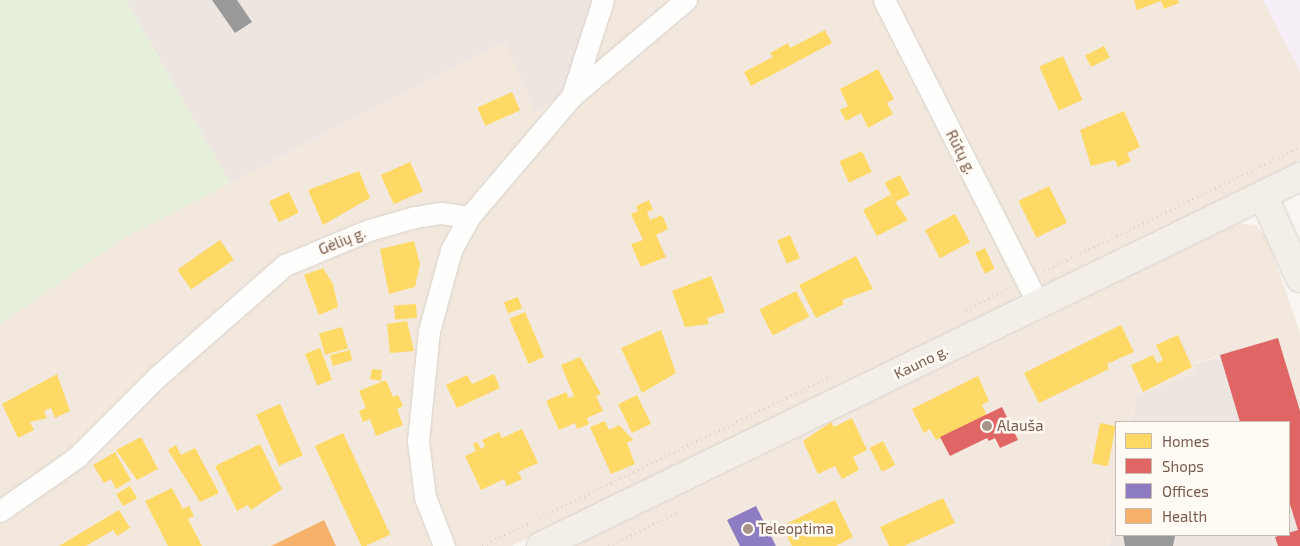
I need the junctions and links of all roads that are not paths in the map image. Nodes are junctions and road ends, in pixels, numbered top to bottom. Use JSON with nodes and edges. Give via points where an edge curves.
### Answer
{"nodes":[{"id":1,"x":603,"y":0,"type":"edge"},
{"id":2,"x":686,"y":0,"type":"edge"},
{"id":3,"x":884,"y":0,"type":"edge"},
{"id":4,"x":572,"y":96,"type":"junction"},
{"id":5,"x":1300,"y":177,"type":"edge"},
{"id":6,"x":1263,"y":195,"type":"junction"},
{"id":7,"x":468,"y":217,"type":"junction"},
{"id":8,"x":1300,"y":278,"type":"edge"},
{"id":9,"x":1032,"y":292,"type":"junction"},
{"id":10,"x":0,"y":511,"type":"edge"},
{"id":11,"x":444,"y":546,"type":"edge"},
{"id":12,"x":541,"y":546,"type":"edge"}],
"edges":[{"from":1,"to":4,"type":"street"},
{"from":2,"to":4,"type":"street"},
{"from":3,"to":9,"type":"street","name":"Rūtų g."},
{"from":4,"to":7,"type":"street"},
{"from":5,"to":6,"type":"main road","name":"Kauno g."},
{"from":6,"to":8,"type":"main road"},
{"from":6,"to":9,"type":"main road","name":"Kauno g."},
{"from":7,"to":10,"type":"street","name":"Gėlių g.","via":[[441,213],[415,217],[369,230],[285,265],[165,370],[77,457]]},
{"from":7,"to":11,"type":"street","via":[[439,283],[423,373],[419,468]]},
{"from":9,"to":12,"type":"main road","name":"Kauno g."}]}
